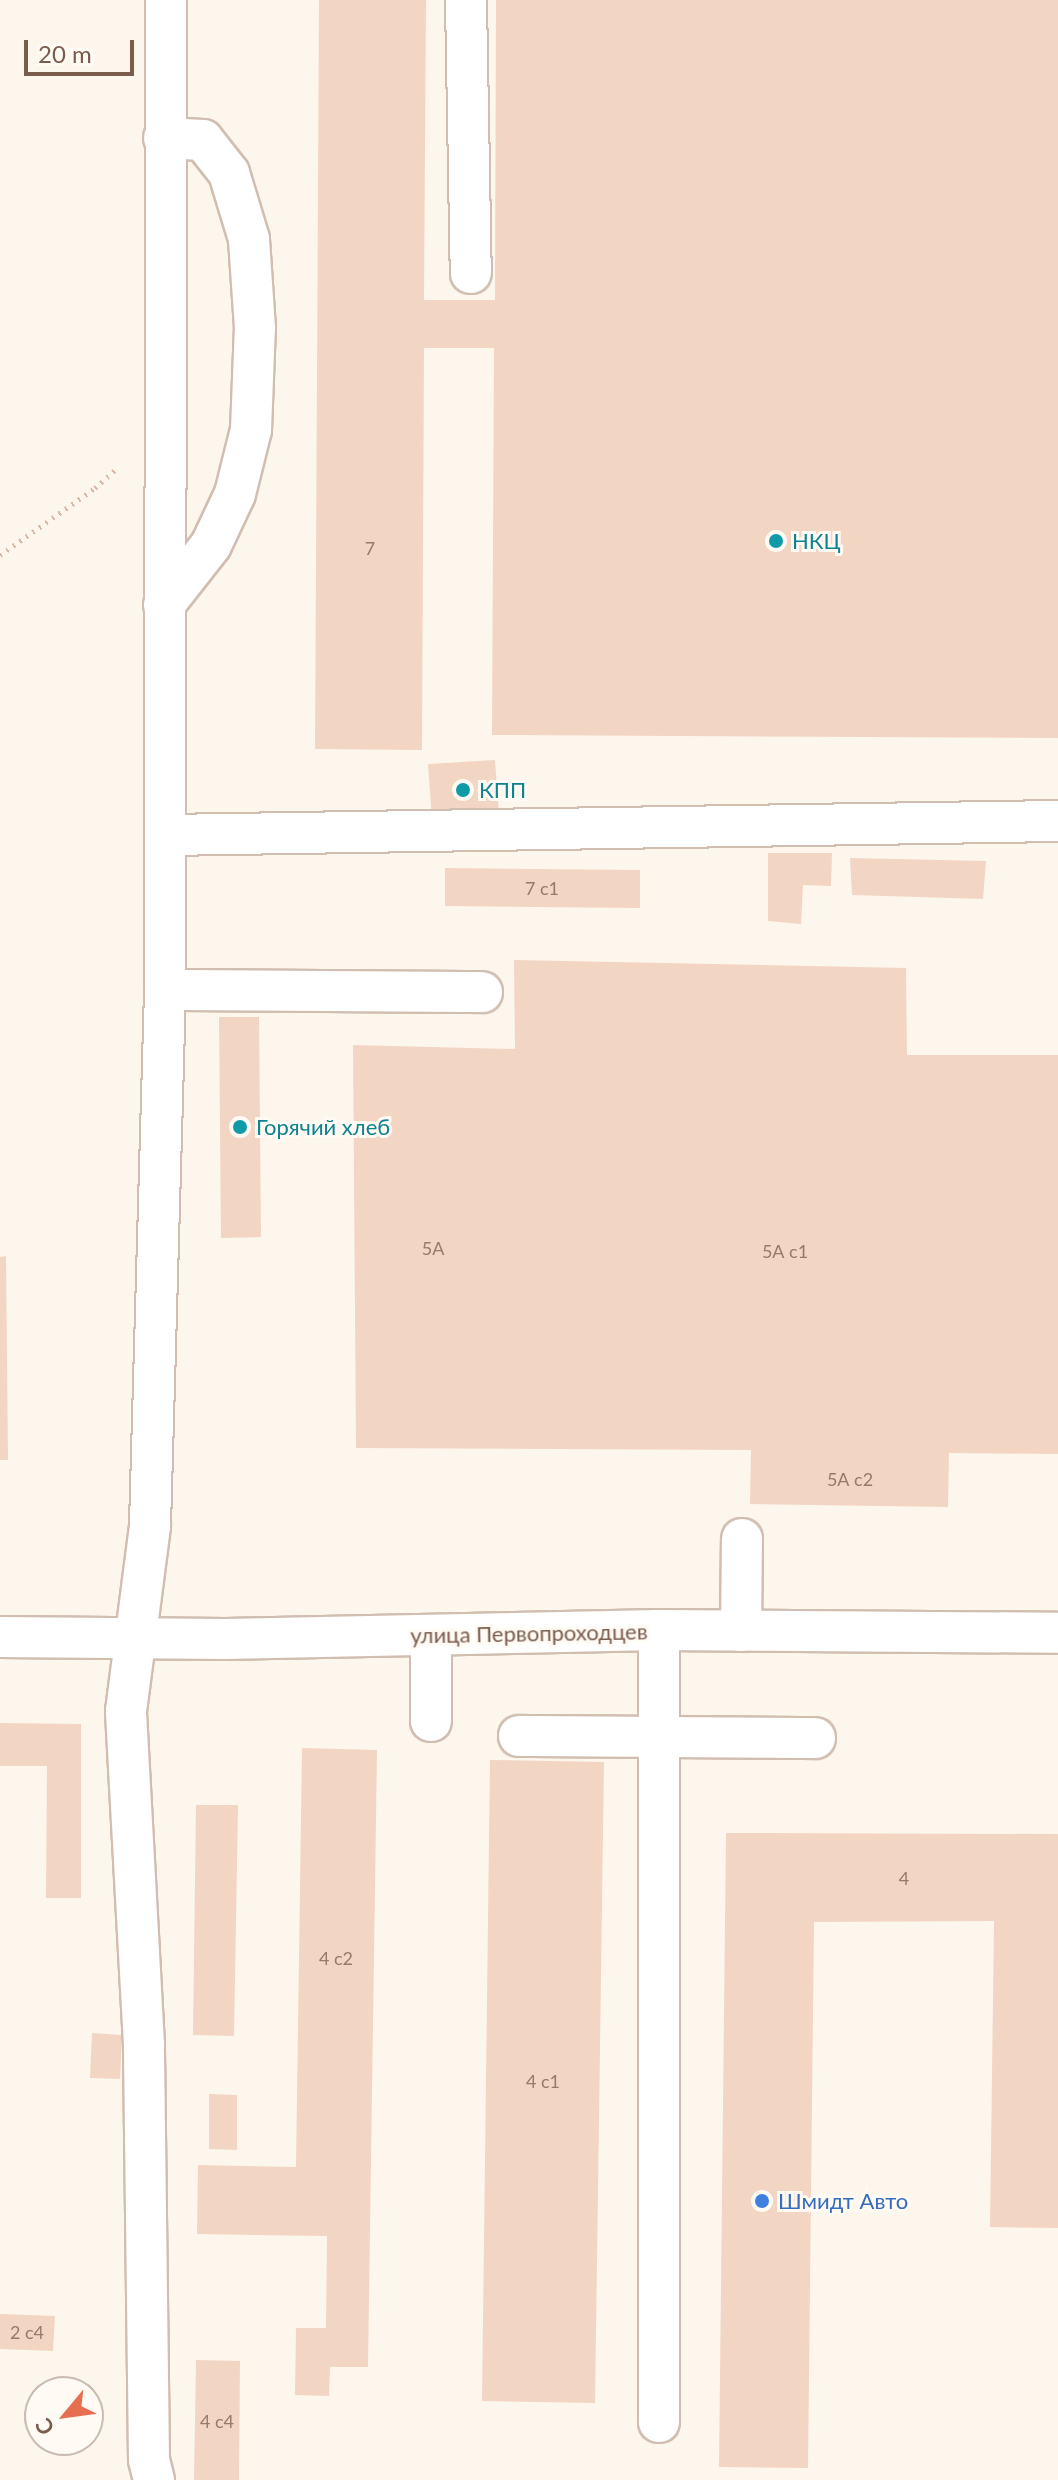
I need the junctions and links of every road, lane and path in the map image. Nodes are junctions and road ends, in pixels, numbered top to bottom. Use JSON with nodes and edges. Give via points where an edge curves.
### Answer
{"nodes":[{"id":1,"x":166,"y":0,"type":"edge"},
{"id":2,"x":466,"y":0,"type":"edge"},
{"id":3,"x":164,"y":138,"type":"junction"},
{"id":4,"x":471,"y":273,"type":"dead end"},
{"id":5,"x":116,"y":469,"type":"dead end"},
{"id":6,"x":0,"y":555,"type":"edge"},
{"id":7,"x":164,"y":605,"type":"junction"},
{"id":8,"x":1058,"y":821,"type":"edge"},
{"id":9,"x":166,"y":835,"type":"junction"},
{"id":10,"x":165,"y":990,"type":"junction"},
{"id":11,"x":482,"y":992,"type":"dead end"},
{"id":12,"x":742,"y":1539,"type":"dead end"},
{"id":13,"x":659,"y":1630,"type":"junction"},
{"id":14,"x":741,"y":1631,"type":"junction"},
{"id":15,"x":1058,"y":1633,"type":"edge"},
{"id":16,"x":431,"y":1635,"type":"junction"},
{"id":17,"x":0,"y":1637,"type":"edge"},
{"id":18,"x":136,"y":1638,"type":"junction"},
{"id":19,"x":431,"y":1721,"type":"dead end"},
{"id":20,"x":519,"y":1736,"type":"dead end"},
{"id":21,"x":657,"y":1736,"type":"junction"},
{"id":22,"x":815,"y":1738,"type":"dead end"},
{"id":23,"x":659,"y":2422,"type":"dead end"},
{"id":24,"x":154,"y":2480,"type":"edge"}],
"edges":[{"from":1,"to":3,"type":"street"},
{"from":2,"to":4,"type":"street"},
{"from":3,"to":7,"type":"street"},
{"from":3,"to":7,"type":"street","via":[[203,140],[229,173],[249,239],[255,328],[251,430],[235,494],[211,545]]},
{"from":5,"to":6,"type":"path"},
{"from":7,"to":9,"type":"street"},
{"from":8,"to":9,"type":"street"},
{"from":9,"to":10,"type":"street"},
{"from":10,"to":11,"type":"street"},
{"from":10,"to":18,"type":"street","via":[[150,1525]]},
{"from":12,"to":14,"type":"street"},
{"from":13,"to":14,"type":"street","name":"улица Первопроходцев"},
{"from":13,"to":16,"type":"street","name":"улица Первопроходцев"},
{"from":13,"to":21,"type":"street"},
{"from":14,"to":15,"type":"street","name":"улица Первопроходцев"},
{"from":16,"to":18,"type":"street","name":"улица Первопроходцев"},
{"from":16,"to":19,"type":"street"},
{"from":17,"to":18,"type":"street","name":"улица Первопроходцев"},
{"from":18,"to":24,"type":"street","via":[[126,1711],[144,2045],[149,2460]]},
{"from":20,"to":21,"type":"street"},
{"from":21,"to":22,"type":"street"},
{"from":21,"to":23,"type":"street"}]}
